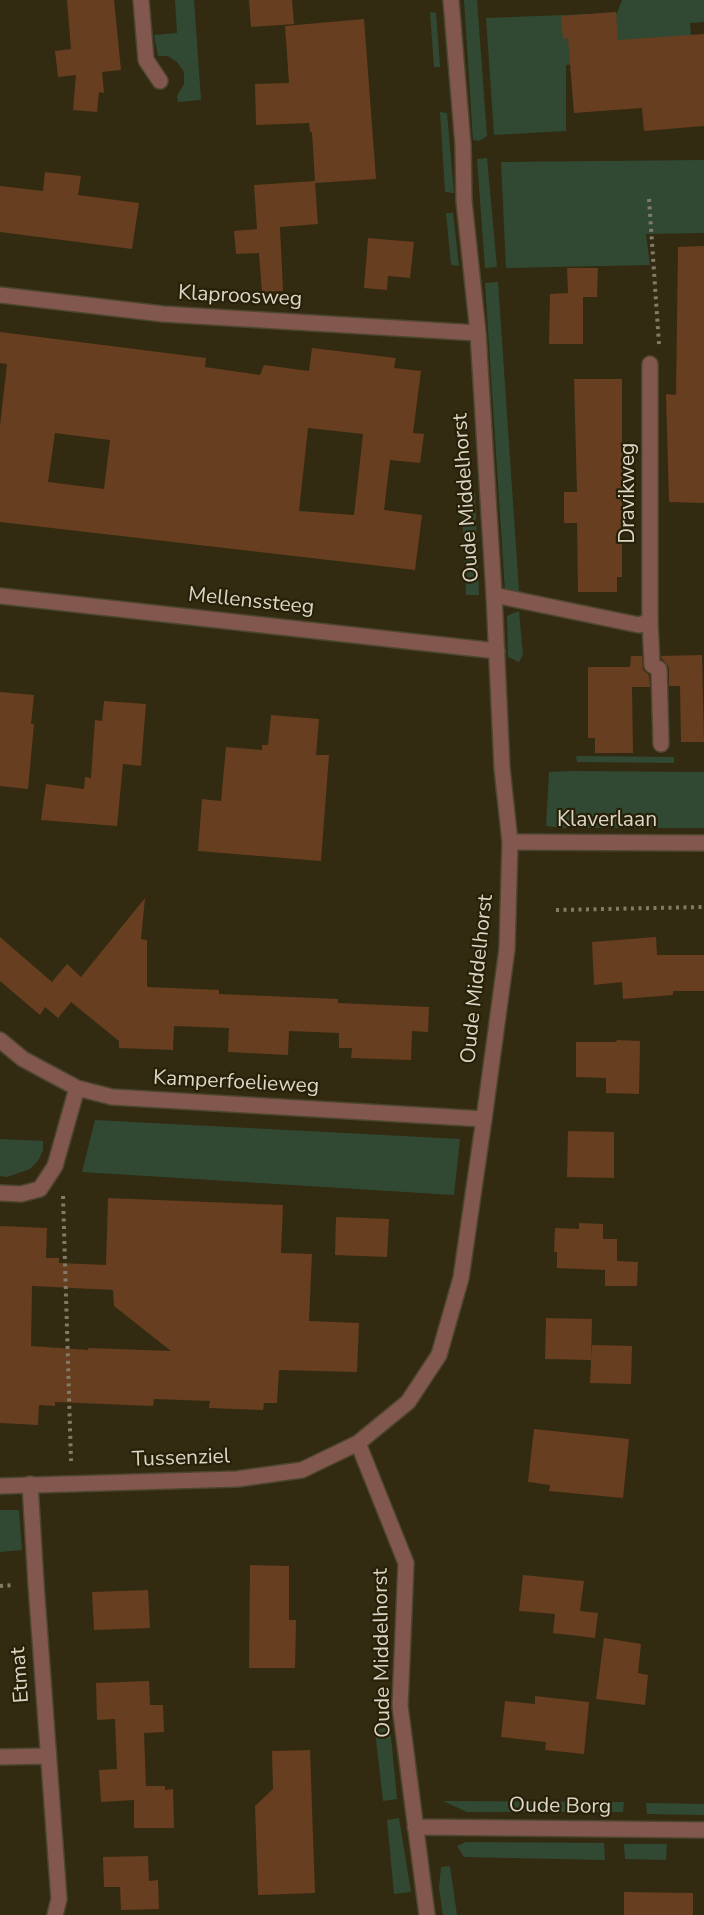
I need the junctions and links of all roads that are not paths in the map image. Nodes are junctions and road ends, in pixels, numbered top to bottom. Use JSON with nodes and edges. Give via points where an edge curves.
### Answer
{"nodes":[{"id":1,"x":141,"y":0,"type":"edge"},
{"id":2,"x":451,"y":0,"type":"edge"},
{"id":3,"x":160,"y":81,"type":"dead end"},
{"id":4,"x":0,"y":296,"type":"edge"},
{"id":5,"x":478,"y":333,"type":"junction"},
{"id":6,"x":650,"y":364,"type":"road end"},
{"id":7,"x":494,"y":595,"type":"junction"},
{"id":8,"x":0,"y":596,"type":"edge"},
{"id":9,"x":650,"y":621,"type":"junction"},
{"id":10,"x":497,"y":651,"type":"junction"},
{"id":11,"x":661,"y":744,"type":"dead end"},
{"id":12,"x":510,"y":842,"type":"junction"},
{"id":13,"x":704,"y":843,"type":"edge"},
{"id":14,"x":0,"y":1040,"type":"edge"},
{"id":15,"x":77,"y":1089,"type":"junction"},
{"id":16,"x":484,"y":1119,"type":"junction"},
{"id":17,"x":0,"y":1193,"type":"edge"},
{"id":18,"x":358,"y":1443,"type":"junction"},
{"id":19,"x":30,"y":1484,"type":"junction"},
{"id":20,"x":0,"y":1486,"type":"edge"},
{"id":21,"x":48,"y":1756,"type":"junction"},
{"id":22,"x":0,"y":1757,"type":"edge"},
{"id":23,"x":415,"y":1827,"type":"junction"},
{"id":24,"x":704,"y":1830,"type":"edge"},
{"id":25,"x":56,"y":1915,"type":"edge"},
{"id":26,"x":427,"y":1915,"type":"edge"}],
"edges":[{"from":1,"to":3,"type":"street","via":[[146,60]]},
{"from":2,"to":5,"type":"street","name":"Oude Middelhorst","via":[[464,201]]},
{"from":4,"to":5,"type":"street","name":"Klaproosweg","via":[[163,314]]},
{"from":5,"to":7,"type":"street","name":"Oude Middelhorst"},
{"from":6,"to":9,"type":"street","name":"Dravikweg"},
{"from":7,"to":9,"type":"street","via":[[639,626]]},
{"from":7,"to":10,"type":"street","name":"Oude Middelhorst"},
{"from":8,"to":10,"type":"street","name":"Mellenssteeg"},
{"from":9,"to":11,"type":"street","name":"Dravikweg","via":[[652,665],[659,669]]},
{"from":10,"to":12,"type":"street","name":"Oude Middelhorst"},
{"from":12,"to":13,"type":"street","name":"Klaverlaan"},
{"from":12,"to":16,"type":"street","name":"Oude Middelhorst","via":[[507,949]]},
{"from":14,"to":15,"type":"street","name":"Kamperfoelieweg","via":[[23,1059]]},
{"from":15,"to":16,"type":"street","name":"Kamperfoelieweg","via":[[112,1097]]},
{"from":15,"to":17,"type":"street","via":[[55,1166],[40,1189],[21,1194]]},
{"from":16,"to":18,"type":"street","name":"Oude Middelhorst","via":[[461,1278],[439,1355],[408,1402]]},
{"from":18,"to":19,"type":"street","name":"Tussenziel","via":[[302,1470],[237,1479]]},
{"from":18,"to":23,"type":"street","name":"Oude Middelhorst","via":[[406,1563],[400,1706]]},
{"from":19,"to":20,"type":"street","name":"Tussenziel"},
{"from":19,"to":21,"type":"street","name":"Etmat"},
{"from":21,"to":22,"type":"street"},
{"from":21,"to":25,"type":"street","name":"Etmat","via":[[59,1899]]},
{"from":23,"to":24,"type":"street","name":"Oude Borg"},
{"from":23,"to":26,"type":"street","name":"Oude Middelhorst"}]}
